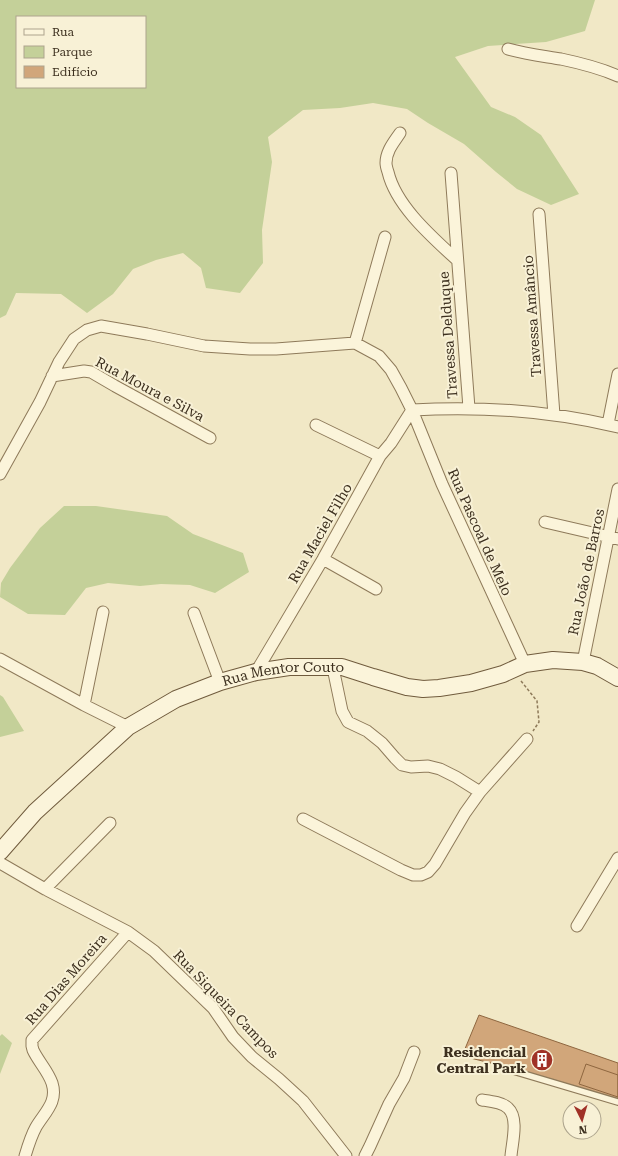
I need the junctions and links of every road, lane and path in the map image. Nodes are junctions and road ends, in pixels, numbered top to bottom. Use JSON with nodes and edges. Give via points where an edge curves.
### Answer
{"nodes":[{"id":1,"x":508,"y":49,"type":"dead end"},
{"id":2,"x":618,"y":76,"type":"edge"},
{"id":3,"x":400,"y":134,"type":"dead end"},
{"id":4,"x":452,"y":173,"type":"dead end"},
{"id":5,"x":539,"y":214,"type":"dead end"},
{"id":6,"x":385,"y":237,"type":"dead end"},
{"id":7,"x":458,"y":260,"type":"junction"},
{"id":8,"x":355,"y":343,"type":"junction"},
{"id":9,"x":618,"y":374,"type":"edge"},
{"id":10,"x":52,"y":376,"type":"junction"},
{"id":11,"x":469,"y":408,"type":"junction"},
{"id":12,"x":412,"y":410,"type":"junction"},
{"id":13,"x":554,"y":415,"type":"junction"},
{"id":14,"x":316,"y":425,"type":"dead end"},
{"id":15,"x":613,"y":426,"type":"edge"},
{"id":16,"x":210,"y":438,"type":"dead end"},
{"id":17,"x":380,"y":456,"type":"junction"},
{"id":18,"x":0,"y":474,"type":"edge"},
{"id":19,"x":618,"y":489,"type":"edge"},
{"id":20,"x":545,"y":522,"type":"dead end"},
{"id":21,"x":613,"y":538,"type":"edge"},
{"id":22,"x":323,"y":559,"type":"junction"},
{"id":23,"x":376,"y":589,"type":"dead end"},
{"id":24,"x":104,"y":612,"type":"dead end"},
{"id":25,"x":194,"y":613,"type":"dead end"},
{"id":26,"x":0,"y":659,"type":"edge"},
{"id":27,"x":582,"y":662,"type":"junction"},
{"id":28,"x":525,"y":664,"type":"junction"},
{"id":29,"x":333,"y":668,"type":"junction"},
{"id":30,"x":256,"y":672,"type":"junction"},
{"id":31,"x":504,"y":674,"type":"junction"},
{"id":32,"x":618,"y":678,"type":"edge"},
{"id":33,"x":220,"y":682,"type":"junction"},
{"id":34,"x":84,"y":705,"type":"junction"},
{"id":35,"x":128,"y":727,"type":"junction"},
{"id":36,"x":527,"y":739,"type":"joint"},
{"id":37,"x":480,"y":792,"type":"junction"},
{"id":38,"x":303,"y":819,"type":"dead end"},
{"id":39,"x":110,"y":823,"type":"dead end"},
{"id":40,"x":0,"y":852,"type":"edge"},
{"id":41,"x":618,"y":858,"type":"edge"},
{"id":42,"x":0,"y":863,"type":"edge"},
{"id":43,"x":45,"y":889,"type":"junction"},
{"id":44,"x":577,"y":926,"type":"dead end"},
{"id":45,"x":128,"y":932,"type":"junction"},
{"id":46,"x":414,"y":1052,"type":"dead end"},
{"id":47,"x":506,"y":1069,"type":"dead end"},
{"id":48,"x":482,"y":1100,"type":"dead end"},
{"id":49,"x":618,"y":1102,"type":"edge"},
{"id":50,"x":25,"y":1156,"type":"edge"},
{"id":51,"x":346,"y":1156,"type":"edge"},
{"id":52,"x":364,"y":1156,"type":"edge"},
{"id":53,"x":511,"y":1156,"type":"edge"}],
"edges":[{"from":1,"to":2,"type":"street","via":[[567,60]]},
{"from":3,"to":7,"type":"street","name":"Travessa Delduque","via":[[389,149],[386,163],[390,183],[399,200],[434,239]]},
{"from":4,"to":7,"type":"street","name":"Travessa Delduque"},
{"from":5,"to":13,"type":"street","name":"Travessa Amâncio"},
{"from":6,"to":8,"type":"street"},
{"from":7,"to":11,"type":"street","name":"Travessa Delduque"},
{"from":8,"to":10,"type":"street","via":[[276,349],[204,346],[101,326],[87,330],[74,339]]},
{"from":8,"to":12,"type":"street","name":"Rua Pascoal de Melo","via":[[379,356],[391,370]]},
{"from":9,"to":15,"type":"street"},
{"from":10,"to":16,"type":"street","name":"Rua Moura e Silva","via":[[91,372]]},
{"from":10,"to":18,"type":"street"},
{"from":11,"to":12,"type":"street"},
{"from":11,"to":13,"type":"street"},
{"from":12,"to":17,"type":"street","name":"Rua Maciel Filho"},
{"from":12,"to":28,"type":"street","name":"Rua Pascoal de Melo","via":[[445,491]]},
{"from":13,"to":15,"type":"street"},
{"from":14,"to":17,"type":"street"},
{"from":17,"to":22,"type":"street","name":"Rua Maciel Filho"},
{"from":19,"to":21,"type":"street","name":"Rua João de Barros"},
{"from":20,"to":21,"type":"street"},
{"from":21,"to":27,"type":"street","name":"Rua João de Barros"},
{"from":22,"to":23,"type":"street"},
{"from":22,"to":30,"type":"street","name":"Rua Maciel Filho"},
{"from":24,"to":34,"type":"street"},
{"from":25,"to":33,"type":"street"},
{"from":26,"to":34,"type":"street"},
{"from":27,"to":28,"type":"street","name":"Rua Mentor Couto","via":[[553,660]]},
{"from":27,"to":32,"type":"street","name":"Rua Mentor Couto","via":[[597,666]]},
{"from":28,"to":31,"type":"street","name":"Rua Mentor Couto"},
{"from":29,"to":30,"type":"street","name":"Rua Mentor Couto","via":[[289,667]]},
{"from":29,"to":31,"type":"street","name":"Rua Mentor Couto","via":[[342,668],[407,687],[423,689],[471,683]]},
{"from":29,"to":37,"type":"street","via":[[340,704],[348,722],[367,731],[402,765],[440,769]]},
{"from":30,"to":33,"type":"street","name":"Rua Mentor Couto"},
{"from":31,"to":36,"type":"path","via":[[517,677],[537,701],[539,722]]},
{"from":33,"to":35,"type":"street","name":"Rua Mentor Couto","via":[[176,699]]},
{"from":34,"to":35,"type":"street"},
{"from":35,"to":40,"type":"street","name":"Rua Mentor Couto","via":[[35,812]]},
{"from":36,"to":37,"type":"street"},
{"from":37,"to":38,"type":"street","via":[[435,864],[421,875],[401,870]]},
{"from":39,"to":43,"type":"street"},
{"from":41,"to":44,"type":"street"},
{"from":42,"to":43,"type":"street","name":"Rua Siqueira Campos"},
{"from":43,"to":45,"type":"street","name":"Rua Siqueira Campos"},
{"from":45,"to":50,"type":"street","name":"Rua Dias Moreira","via":[[32,1040],[33,1050],[51,1081],[53,1098],[32,1135]]},
{"from":45,"to":51,"type":"street","name":"Rua Siqueira Campos","via":[[154,951],[213,1008],[233,1037],[252,1057],[303,1101]]},
{"from":46,"to":52,"type":"street","via":[[404,1078],[388,1104]]},
{"from":47,"to":49,"type":"lane"},
{"from":48,"to":53,"type":"street","via":[[502,1104],[511,1112],[514,1126]]}]}
